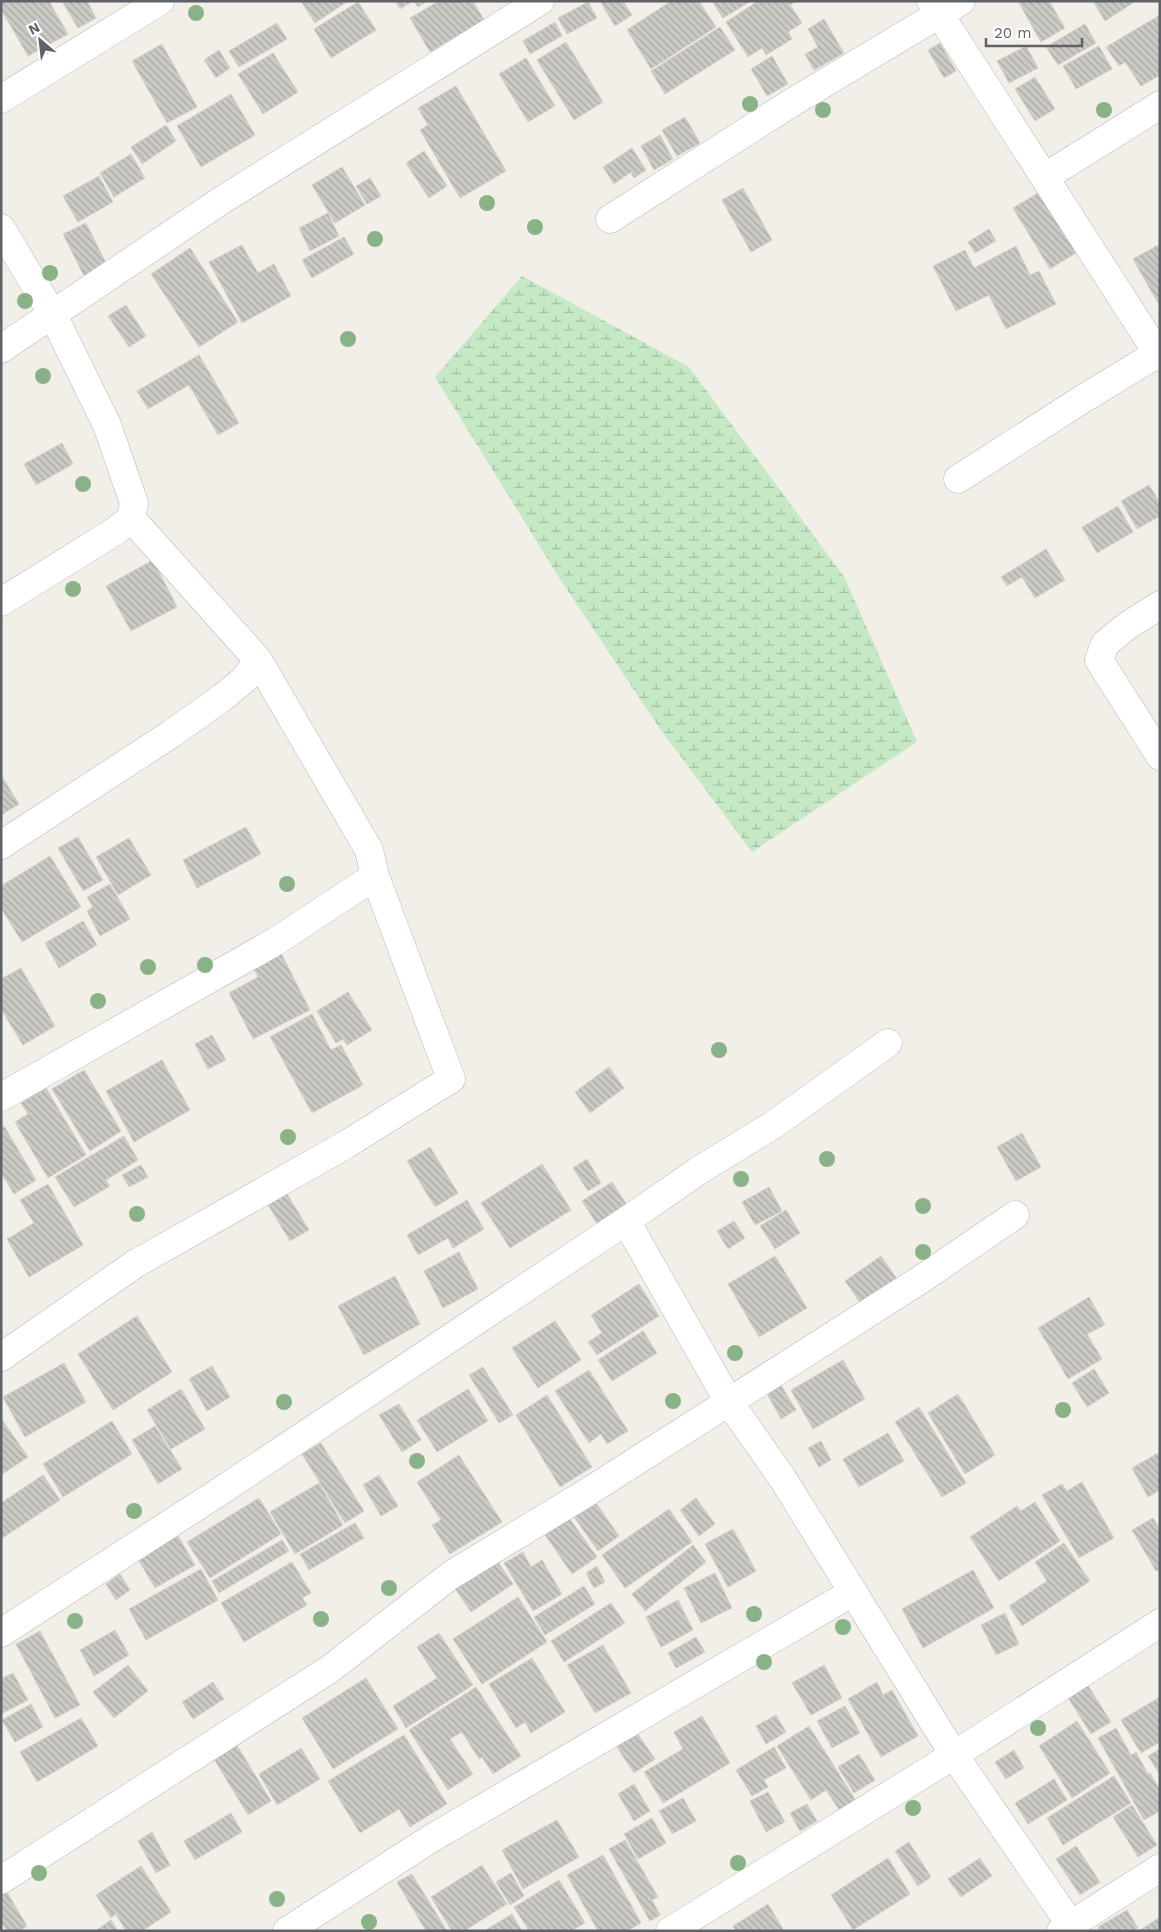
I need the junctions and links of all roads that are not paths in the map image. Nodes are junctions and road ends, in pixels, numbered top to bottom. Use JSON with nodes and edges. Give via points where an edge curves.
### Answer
{"nodes":[{"id":1,"x":160,"y":1,"type":"edge"},
{"id":2,"x":540,"y":1,"type":"edge"},
{"id":3,"x":944,"y":6,"type":"edge"},
{"id":4,"x":1,"y":98,"type":"edge"},
{"id":5,"x":1160,"y":105,"type":"edge"},
{"id":6,"x":1045,"y":177,"type":"junction"},
{"id":7,"x":610,"y":219,"type":"dead end"},
{"id":8,"x":1,"y":228,"type":"edge"},
{"id":9,"x":53,"y":315,"type":"junction"},
{"id":10,"x":1,"y":350,"type":"edge"},
{"id":11,"x":1159,"y":354,"type":"edge"},
{"id":12,"x":958,"y":479,"type":"dead end"},
{"id":13,"x":132,"y":518,"type":"junction"},
{"id":14,"x":1,"y":602,"type":"edge"},
{"id":15,"x":1160,"y":605,"type":"edge"},
{"id":16,"x":258,"y":660,"type":"junction"},
{"id":17,"x":1160,"y":756,"type":"edge"},
{"id":18,"x":1,"y":845,"type":"edge"},
{"id":19,"x":375,"y":876,"type":"junction"},
{"id":20,"x":888,"y":1043,"type":"dead end"},
{"id":21,"x":1,"y":1097,"type":"edge"},
{"id":22,"x":1016,"y":1215,"type":"dead end"},
{"id":23,"x":626,"y":1221,"type":"junction"},
{"id":24,"x":1,"y":1357,"type":"edge"},
{"id":25,"x":729,"y":1402,"type":"junction"},
{"id":26,"x":854,"y":1592,"type":"junction"},
{"id":27,"x":1160,"y":1623,"type":"edge"},
{"id":28,"x":1,"y":1633,"type":"edge"},
{"id":29,"x":954,"y":1755,"type":"junction"},
{"id":30,"x":1160,"y":1868,"type":"edge"},
{"id":31,"x":1,"y":1880,"type":"edge"},
{"id":32,"x":1069,"y":1929,"type":"edge"},
{"id":33,"x":286,"y":1931,"type":"edge"},
{"id":34,"x":670,"y":1931,"type":"edge"}],
"edges":[{"from":1,"to":4,"type":"street"},
{"from":2,"to":9,"type":"street","via":[[218,202]]},
{"from":3,"to":6,"type":"street"},
{"from":3,"to":7,"type":"street"},
{"from":5,"to":6,"type":"street"},
{"from":6,"to":11,"type":"street"},
{"from":8,"to":9,"type":"street"},
{"from":9,"to":10,"type":"street"},
{"from":9,"to":13,"type":"street","via":[[107,425],[134,503]]},
{"from":11,"to":12,"type":"street"},
{"from":13,"to":14,"type":"street"},
{"from":13,"to":16,"type":"street"},
{"from":15,"to":17,"type":"street","via":[[1105,644],[1099,660]]},
{"from":16,"to":18,"type":"street","via":[[245,679],[223,697]]},
{"from":16,"to":19,"type":"street","via":[[369,850]]},
{"from":19,"to":21,"type":"street","via":[[278,940]]},
{"from":19,"to":24,"type":"street","via":[[451,1080],[347,1144],[135,1264]]},
{"from":20,"to":23,"type":"street","via":[[773,1125]]},
{"from":22,"to":25,"type":"street"},
{"from":23,"to":25,"type":"street"},
{"from":23,"to":28,"type":"street"},
{"from":25,"to":26,"type":"street","via":[[783,1479]]},
{"from":25,"to":31,"type":"street","via":[[451,1575],[330,1669]]},
{"from":26,"to":29,"type":"street"},
{"from":26,"to":33,"type":"street","via":[[432,1838]]},
{"from":27,"to":29,"type":"street"},
{"from":29,"to":32,"type":"street"},
{"from":29,"to":34,"type":"street"},
{"from":30,"to":32,"type":"street"}]}
